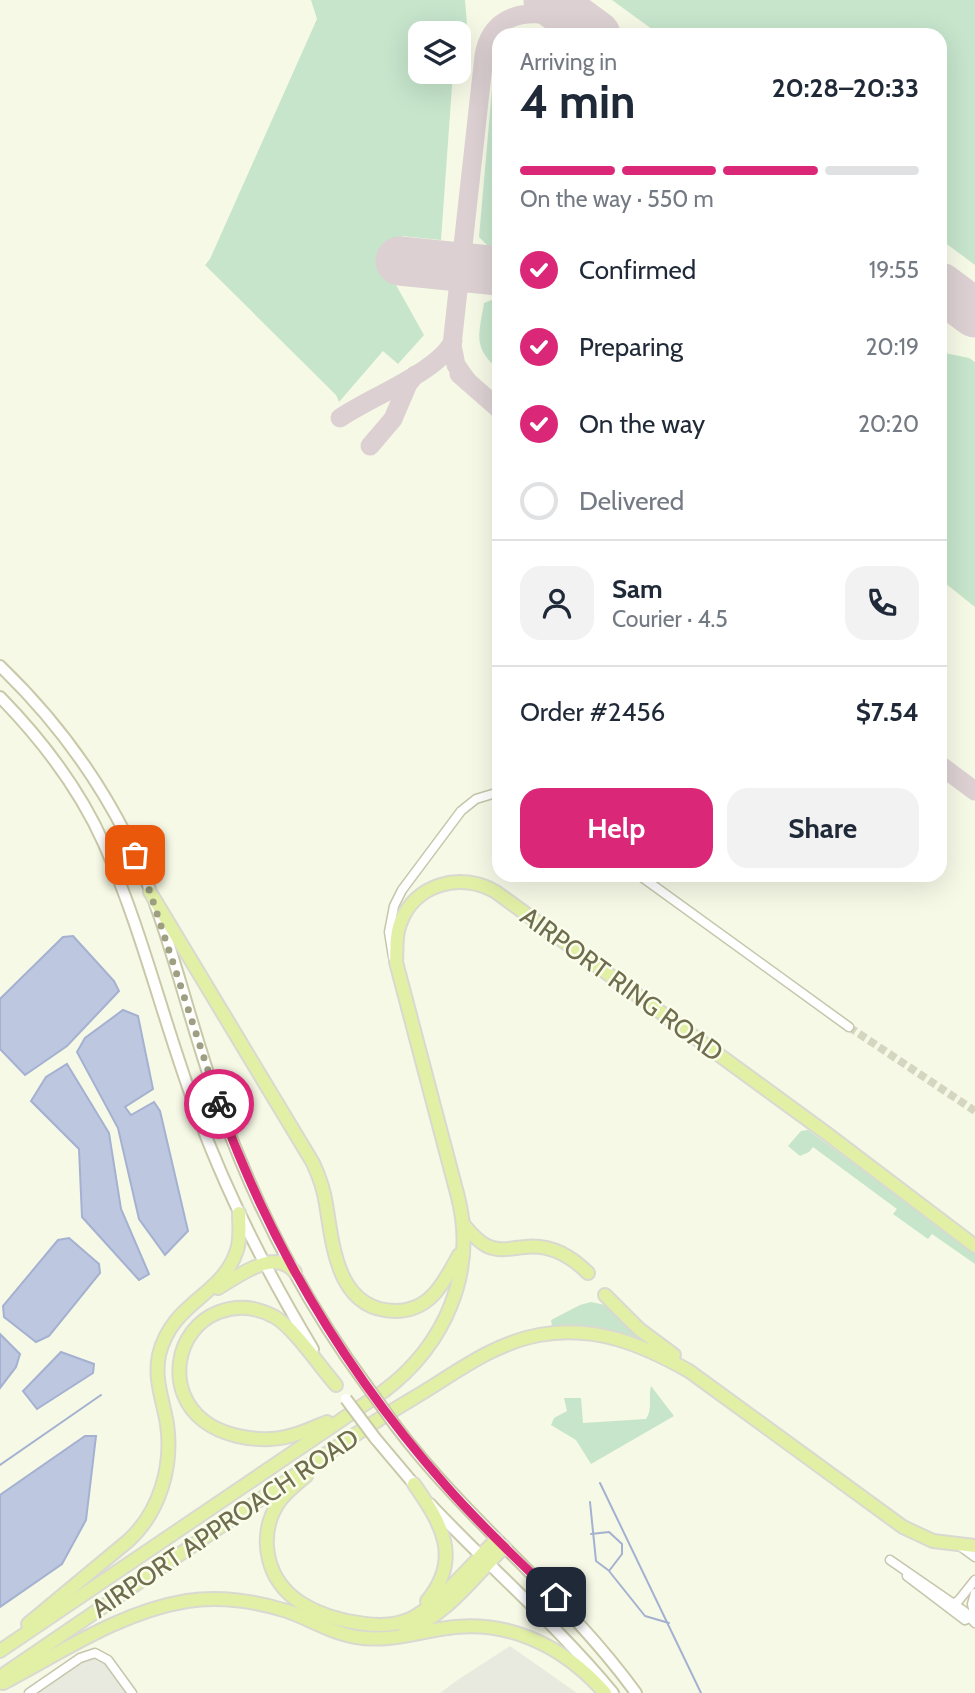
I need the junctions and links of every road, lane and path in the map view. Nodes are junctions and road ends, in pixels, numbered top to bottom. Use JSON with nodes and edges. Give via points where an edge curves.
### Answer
{"nodes":[{"id":1,"x":0,"y":666,"type":"edge"},
{"id":2,"x":0,"y":697,"type":"edge"},
{"id":3,"x":492,"y":794,"type":"edge"},
{"id":4,"x":649,"y":882,"type":"edge"},
{"id":5,"x":150,"y":892,"type":"junction"},
{"id":6,"x":396,"y":962,"type":"junction"},
{"id":7,"x":849,"y":1027,"type":"tunnel mouth"},
{"id":8,"x":239,"y":1213,"type":"junction"},
{"id":9,"x":463,"y":1224,"type":"junction"},
{"id":10,"x":975,"y":1245,"type":"edge"},
{"id":11,"x":463,"y":1248,"type":"junction"},
{"id":12,"x":264,"y":1264,"type":"junction"},
{"id":13,"x":295,"y":1272,"type":"junction"},
{"id":14,"x":588,"y":1273,"type":"dead end"},
{"id":15,"x":605,"y":1295,"type":"dead end"},
{"id":16,"x":202,"y":1296,"type":"junction"},
{"id":17,"x":689,"y":1371,"type":"junction"},
{"id":18,"x":336,"y":1385,"type":"junction"},
{"id":19,"x":384,"y":1391,"type":"joint"},
{"id":20,"x":347,"y":1415,"type":"junction"},
{"id":21,"x":357,"y":1433,"type":"junction"},
{"id":22,"x":414,"y":1484,"type":"junction"},
{"id":23,"x":500,"y":1544,"type":"junction"},
{"id":24,"x":959,"y":1545,"type":"junction"},
{"id":25,"x":975,"y":1546,"type":"edge"},
{"id":26,"x":975,"y":1557,"type":"edge"},
{"id":27,"x":484,"y":1560,"type":"junction"},
{"id":28,"x":975,"y":1580,"type":"edge"},
{"id":29,"x":975,"y":1586,"type":"edge"},
{"id":30,"x":975,"y":1593,"type":"edge"},
{"id":31,"x":954,"y":1608,"type":"junction"},
{"id":32,"x":973,"y":1620,"type":"edge"},
{"id":33,"x":359,"y":1623,"type":"junction"},
{"id":34,"x":377,"y":1638,"type":"junction"},
{"id":35,"x":0,"y":1649,"type":"edge"},
{"id":36,"x":0,"y":1677,"type":"edge"},
{"id":37,"x":0,"y":1685,"type":"edge"},
{"id":38,"x":29,"y":1693,"type":"edge"},
{"id":39,"x":132,"y":1693,"type":"edge"},
{"id":40,"x":605,"y":1693,"type":"edge"},
{"id":41,"x":613,"y":1693,"type":"edge"},
{"id":42,"x":636,"y":1693,"type":"edge"}],
"edges":[{"from":1,"to":5,"type":"main road","via":[[49,718],[91,775],[126,836]]},
{"from":2,"to":8,"type":"main road","via":[[51,757],[104,843],[141,937],[195,1109]]},
{"from":3,"to":6,"type":"street","via":[[461,811],[402,890],[388,932]]},
{"from":4,"to":7,"type":"street"},
{"from":5,"to":11,"type":"main road","via":[[312,1161],[323,1189],[338,1265],[348,1287],[378,1308],[411,1308],[443,1286]]},
{"from":5,"to":13,"type":"main road","via":[[229,1130]]},
{"from":6,"to":9,"type":"main road","name":"AIRPORT RING ROAD"},
{"from":6,"to":10,"type":"main road","name":"AIRPORT RING ROAD","via":[[400,925],[422,894],[454,882],[492,889]]},
{"from":8,"to":12,"type":"main road"},
{"from":8,"to":16,"type":"main road","via":[[240,1236],[232,1264]]},
{"from":9,"to":11,"type":"main road","name":"AIRPORT RING ROAD"},
{"from":9,"to":14,"type":"main road","via":[[488,1246],[552,1249],[569,1256]]},
{"from":11,"to":19,"type":"main road","name":"AIRPORT RING ROAD","via":[[457,1289],[440,1330],[414,1366]]},
{"from":12,"to":13,"type":"main road","via":[[280,1262]]},
{"from":12,"to":16,"type":"main road"},
{"from":12,"to":18,"type":"main road"},
{"from":13,"to":23,"type":"main road","bridge":true,"via":[[327,1328],[395,1425]]},
{"from":15,"to":17,"type":"main road"},
{"from":16,"to":35,"type":"main road","via":[[172,1325],[159,1356],[158,1385],[168,1451],[164,1481],[153,1509],[133,1537]]},
{"from":17,"to":21,"type":"main road","name":"AIRPORT APPROACH ROAD","via":[[641,1345],[613,1337],[584,1332],[538,1335],[489,1352]]},
{"from":17,"to":24,"type":"main road","via":[[907,1529]]},
{"from":18,"to":20,"type":"main road","via":[[283,1323],[253,1308],[231,1308],[205,1319],[186,1340],[179,1362],[181,1390],[190,1406],[206,1423],[233,1434],[287,1437]]},
{"from":18,"to":22,"type":"main road","bridge":true},
{"from":19,"to":20,"type":"main road","name":"AIRPORT APPROACH ROAD"},
{"from":20,"to":35,"type":"main road","name":"AIRPORT APPROACH ROAD"},
{"from":21,"to":33,"type":"main road","via":[[284,1496],[270,1521],[267,1544],[273,1571],[294,1598],[322,1613]]},
{"from":21,"to":36,"type":"main road","name":"AIRPORT APPROACH ROAD"},
{"from":22,"to":27,"type":"main road"},
{"from":22,"to":33,"type":"main road","via":[[443,1532],[446,1553],[441,1579],[427,1601],[409,1614],[383,1623]]},
{"from":23,"to":27,"type":"main road"},
{"from":23,"to":42,"type":"main road","via":[[569,1611]]},
{"from":24,"to":25,"type":"main road"},
{"from":24,"to":26,"type":"street"},
{"from":27,"to":33,"type":"main road","via":[[419,1615],[389,1625]]},
{"from":27,"to":34,"type":"main road","via":[[428,1620]]},
{"from":27,"to":41,"type":"main road"},
{"from":28,"to":31,"type":"street"},
{"from":29,"to":31,"type":"street"},
{"from":30,"to":32,"type":"street"},
{"from":31,"to":31,"type":"street","via":[[890,1560]]},
{"from":31,"to":32,"type":"street"},
{"from":34,"to":37,"type":"main road","via":[[346,1634],[248,1602],[192,1601],[137,1614]]},
{"from":34,"to":40,"type":"main road","via":[[467,1626],[514,1632],[565,1655]]},
{"from":38,"to":39,"type":"street","via":[[80,1658],[96,1653],[108,1660]]}]}
